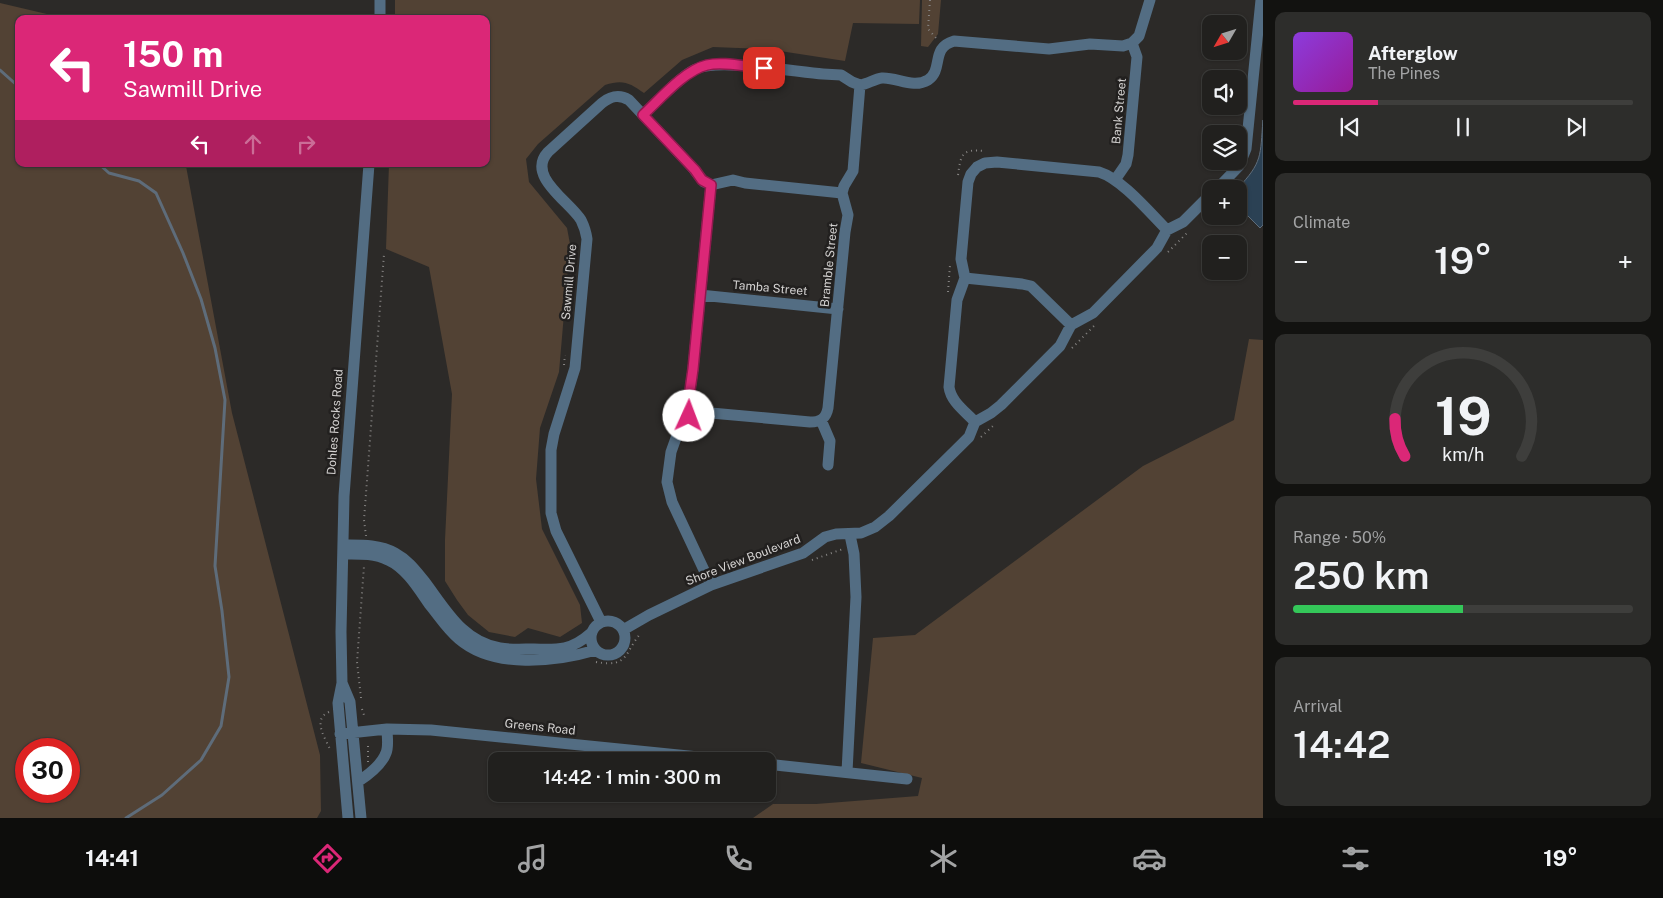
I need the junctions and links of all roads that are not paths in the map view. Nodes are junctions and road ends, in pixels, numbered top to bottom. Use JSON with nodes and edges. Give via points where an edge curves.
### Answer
{"nodes":[{"id":1,"x":380,"y":0,"type":"edge"},
{"id":2,"x":1150,"y":0,"type":"edge"},
{"id":3,"x":1261,"y":0,"type":"edge"},
{"id":4,"x":380,"y":15,"type":"edge"},
{"id":5,"x":1132,"y":43,"type":"junction"},
{"id":6,"x":860,"y":85,"type":"junction"},
{"id":7,"x":643,"y":115,"type":"junction"},
{"id":8,"x":369,"y":167,"type":"edge"},
{"id":9,"x":1116,"y":180,"type":"junction"},
{"id":10,"x":1226,"y":180,"type":"edge"},
{"id":11,"x":711,"y":185,"type":"junction"},
{"id":12,"x":842,"y":193,"type":"junction"},
{"id":13,"x":1202,"y":203,"type":"edge"},
{"id":14,"x":1167,"y":230,"type":"junction"},
{"id":15,"x":965,"y":278,"type":"junction"},
{"id":16,"x":700,"y":296,"type":"junction"},
{"id":17,"x":838,"y":308,"type":"junction"},
{"id":18,"x":1071,"y":325,"type":"junction"},
{"id":19,"x":692,"y":410,"type":"junction"},
{"id":20,"x":821,"y":420,"type":"junction"},
{"id":21,"x":975,"y":422,"type":"junction"},
{"id":22,"x":828,"y":465,"type":"dead end"},
{"id":23,"x":850,"y":534,"type":"junction"},
{"id":24,"x":343,"y":550,"type":"junction"},
{"id":25,"x":711,"y":585,"type":"junction"},
{"id":26,"x":601,"y":622,"type":"junction"},
{"id":27,"x":623,"y":630,"type":"junction"},
{"id":28,"x":591,"y":634,"type":"junction"},
{"id":29,"x":594,"y":656,"type":"junction"},
{"id":30,"x":342,"y":683,"type":"junction"},
{"id":31,"x":387,"y":729,"type":"junction"},
{"id":32,"x":353,"y":733,"type":"junction"},
{"id":33,"x":340,"y":734,"type":"junction"},
{"id":34,"x":649,"y":752,"type":"edge"},
{"id":35,"x":776,"y":765,"type":"edge"},
{"id":36,"x":847,"y":772,"type":"junction"},
{"id":37,"x":907,"y":779,"type":"dead end"},
{"id":38,"x":359,"y":782,"type":"junction"},
{"id":39,"x":348,"y":818,"type":"edge"},
{"id":40,"x":361,"y":818,"type":"edge"}],
"edges":[{"from":1,"to":4,"type":"street"},
{"from":2,"to":5,"type":"street","via":[[1140,33]]},
{"from":3,"to":10,"type":"street","via":[[1246,149],[1240,166]]},
{"from":5,"to":6,"type":"street","via":[[1049,49],[954,41],[939,52],[935,72],[926,81],[914,83],[882,78]]},
{"from":5,"to":9,"type":"street","name":"Bank Street","via":[[1137,57],[1128,155]]},
{"from":6,"to":7,"type":"street","via":[[837,74],[707,65],[691,72]]},
{"from":6,"to":12,"type":"street","via":[[853,168]]},
{"from":7,"to":11,"type":"street","name":"Sawmill Drive","via":[[702,180]]},
{"from":7,"to":26,"type":"street","name":"Sawmill Drive","via":[[627,98],[610,97],[548,152],[541,164],[545,178],[580,220],[587,239],[575,368],[551,450],[551,513],[556,531]]},
{"from":8,"to":24,"type":"street","name":"Dohles Rocks Road","via":[[346,456]]},
{"from":9,"to":14,"type":"street"},
{"from":9,"to":15,"type":"street","via":[[1100,172],[997,162],[977,167],[968,186],[961,259]]},
{"from":11,"to":12,"type":"street","via":[[736,180]]},
{"from":11,"to":16,"type":"street"},
{"from":12,"to":17,"type":"street","name":"Bramble Street","via":[[848,216]]},
{"from":13,"to":14,"type":"street","name":"Shore View Boulevard","via":[[1185,220]]},
{"from":14,"to":18,"type":"street","name":"Shore View Boulevard","via":[[1157,248],[1093,313]]},
{"from":15,"to":18,"type":"street","via":[[1031,286]]},
{"from":15,"to":21,"type":"street","via":[[957,300],[949,390]]},
{"from":16,"to":17,"type":"street","name":"Tamba Street"},
{"from":16,"to":19,"type":"street","via":[[690,390]]},
{"from":17,"to":20,"type":"street","name":"Bramble Street","via":[[828,408]]},
{"from":18,"to":21,"type":"street","name":"Shore View Boulevard","via":[[1062,342],[1020,385],[995,410]]},
{"from":19,"to":20,"type":"street","via":[[810,422]]},
{"from":19,"to":25,"type":"street","via":[[681,424],[671,452],[667,482],[672,502]]},
{"from":20,"to":22,"type":"street","via":[[829,438]]},
{"from":21,"to":23,"type":"street","name":"Shore View Boulevard","via":[[963,443],[889,516],[868,531]]},
{"from":23,"to":25,"type":"street","name":"Shore View Boulevard","via":[[829,536],[803,553]]},
{"from":23,"to":36,"type":"street","via":[[856,597]]},
{"from":24,"to":28,"type":"street","via":[[376,546],[402,557],[459,626],[483,643],[501,648],[560,649]]},
{"from":24,"to":29,"type":"street","via":[[374,555],[396,564],[459,640],[482,653],[500,658]]},
{"from":24,"to":30,"type":"street","name":"Dohles Rocks Road"},
{"from":25,"to":27,"type":"street","name":"Shore View Boulevard"},
{"from":26,"to":27,"type":"street","via":[[616,623]]},
{"from":26,"to":28,"type":"street"},
{"from":27,"to":29,"type":"street","via":[[623,646],[616,653]]},
{"from":28,"to":29,"type":"street"},
{"from":30,"to":32,"type":"street","name":"Dohles Rocks Road","via":[[350,702]]},
{"from":30,"to":33,"type":"street","name":"Dohles Rocks Road","via":[[338,703]]},
{"from":31,"to":32,"type":"street","name":"Greens Road"},
{"from":31,"to":34,"type":"street","name":"Greens Road","via":[[432,730]]},
{"from":31,"to":38,"type":"street","via":[[385,755]]},
{"from":32,"to":33,"type":"street","name":"Greens Road"},
{"from":32,"to":38,"type":"street","name":"Dohles Rocks Road"},
{"from":33,"to":39,"type":"street","name":"Dohles Rocks Road"},
{"from":35,"to":36,"type":"street"},
{"from":36,"to":37,"type":"street"},
{"from":38,"to":40,"type":"street","name":"Dohles Rocks Road"}]}
